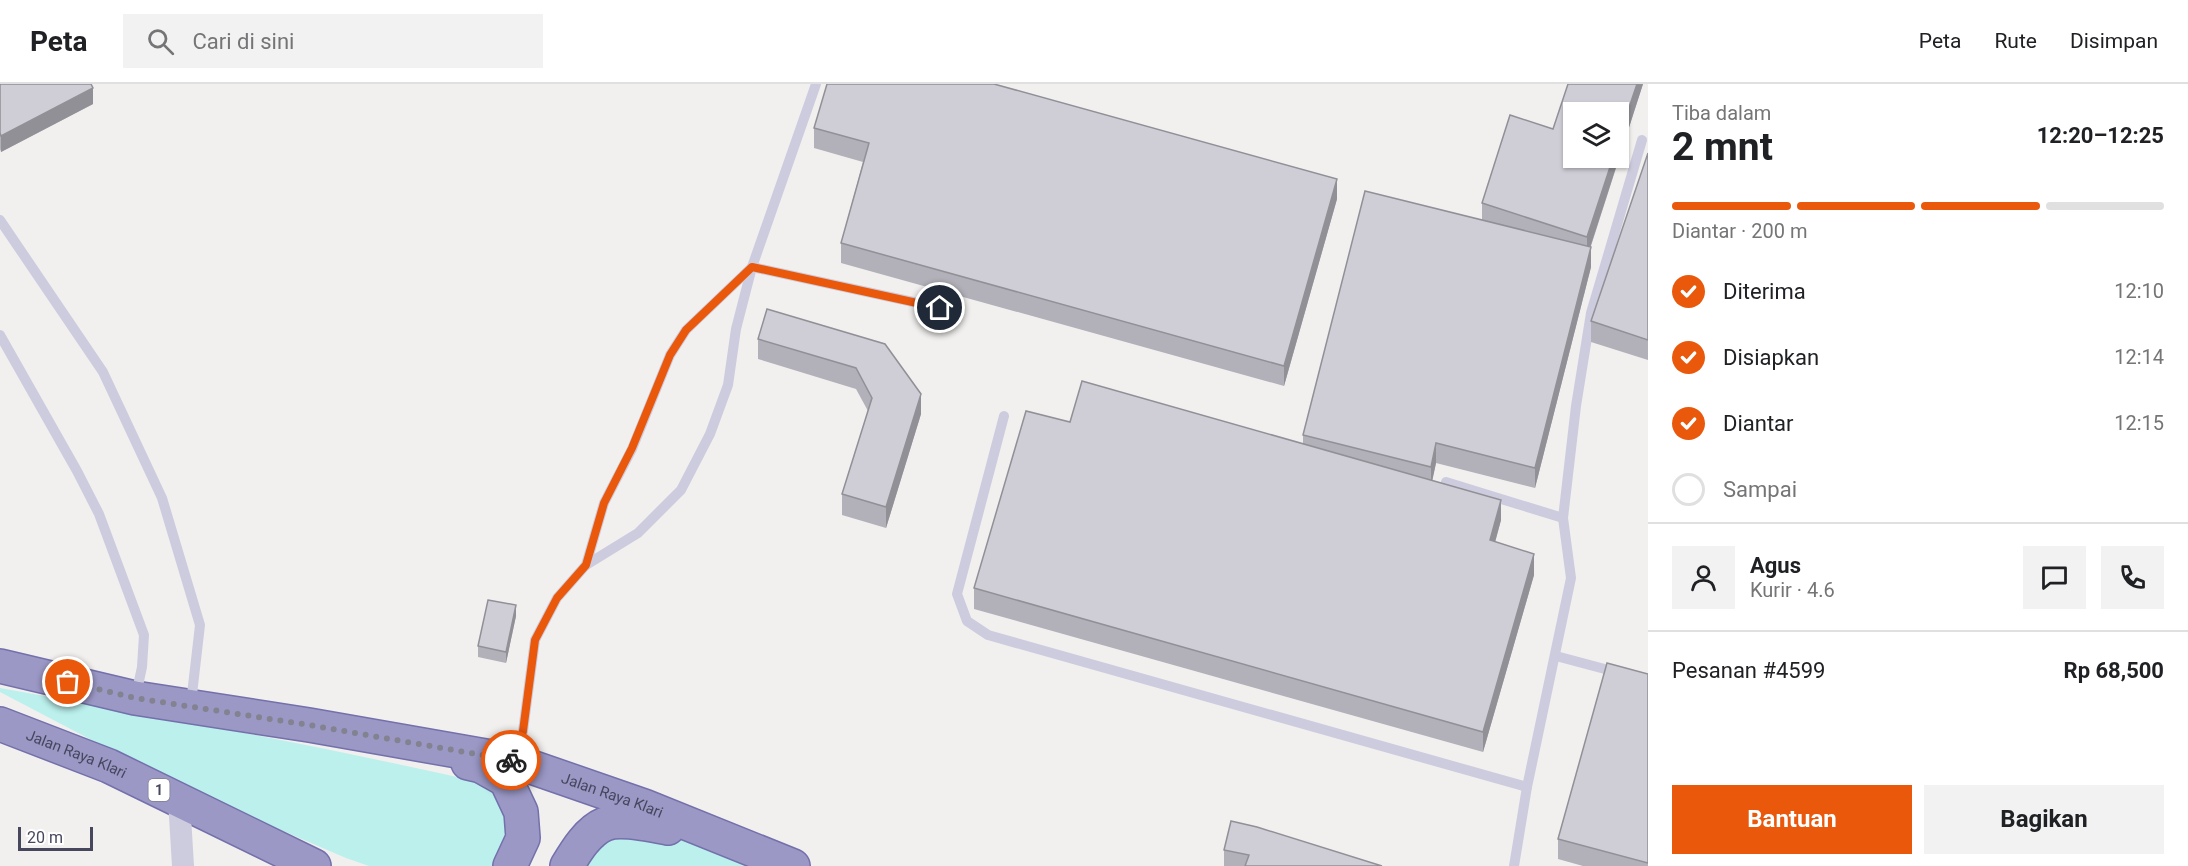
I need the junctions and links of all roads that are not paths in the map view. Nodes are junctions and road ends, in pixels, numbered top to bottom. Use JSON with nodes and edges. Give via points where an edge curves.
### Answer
{"nodes":[{"id":1,"x":816,"y":84,"type":"edge"},
{"id":2,"x":1642,"y":140,"type":"dead end"},
{"id":3,"x":0,"y":220,"type":"edge"},
{"id":4,"x":752,"y":267,"type":"junction"},
{"id":5,"x":940,"y":308,"type":"dead end"},
{"id":6,"x":0,"y":336,"type":"edge"},
{"id":7,"x":1004,"y":416,"type":"dead end"},
{"id":8,"x":1446,"y":482,"type":"edge"},
{"id":9,"x":1563,"y":518,"type":"junction"},
{"id":10,"x":586,"y":565,"type":"junction"},
{"id":11,"x":1556,"y":656,"type":"junction"},
{"id":12,"x":0,"y":666,"type":"edge"},
{"id":13,"x":1625,"y":674,"type":"edge"},
{"id":14,"x":135,"y":698,"type":"junction"},
{"id":15,"x":191,"y":706,"type":"junction"},
{"id":16,"x":0,"y":724,"type":"edge"},
{"id":17,"x":309,"y":725,"type":"junction"},
{"id":18,"x":514,"y":761,"type":"junction"},
{"id":19,"x":1527,"y":787,"type":"junction"},
{"id":20,"x":179,"y":800,"type":"junction"},
{"id":21,"x":723,"y":838,"type":"junction"},
{"id":22,"x":183,"y":866,"type":"edge"},
{"id":23,"x":314,"y":866,"type":"edge"},
{"id":24,"x":510,"y":866,"type":"edge"},
{"id":25,"x":567,"y":866,"type":"edge"},
{"id":26,"x":793,"y":866,"type":"edge"},
{"id":27,"x":1515,"y":866,"type":"edge"}],
"edges":[{"from":1,"to":4,"type":"lane"},
{"from":2,"to":9,"type":"lane","via":[[1591,313]]},
{"from":3,"to":15,"type":"lane","via":[[103,372],[162,498],[200,625]]},
{"from":4,"to":5,"type":"lane"},
{"from":4,"to":10,"type":"lane","via":[[686,330],[670,355],[632,448],[604,503]]},
{"from":4,"to":10,"type":"lane","via":[[736,329],[728,385],[710,434],[681,490],[638,533]]},
{"from":6,"to":14,"type":"lane","via":[[99,514],[144,635]]},
{"from":7,"to":19,"type":"lane","via":[[957,594],[967,621],[988,634]]},
{"from":8,"to":9,"type":"lane"},
{"from":9,"to":11,"type":"lane","via":[[1571,578]]},
{"from":10,"to":18,"type":"lane","via":[[557,598],[535,640],[523,731]]},
{"from":11,"to":13,"type":"lane"},
{"from":11,"to":19,"type":"lane"},
{"from":12,"to":14,"type":"highway","name":"Jalan Raya Klari"},
{"from":14,"to":15,"type":"highway","name":"Jalan Raya Klari"},
{"from":15,"to":17,"type":"highway","name":"Jalan Raya Klari"},
{"from":16,"to":20,"type":"highway","name":"Jalan Raya Klari","number":"1","via":[[109,766]]},
{"from":17,"to":18,"type":"highway","name":"Jalan Raya Klari"},
{"from":17,"to":24,"type":"highway","via":[[481,766],[506,780],[521,812],[523,838]]},
{"from":18,"to":21,"type":"highway","name":"Jalan Raya Klari"},
{"from":19,"to":27,"type":"lane"},
{"from":20,"to":22,"type":"street"},
{"from":20,"to":23,"type":"highway","name":"Jalan Raya Klari","number":"1"},
{"from":21,"to":25,"type":"highway","via":[[636,822],[606,824],[581,842]]},
{"from":21,"to":26,"type":"highway","name":"Jalan Raya Klari"}]}
